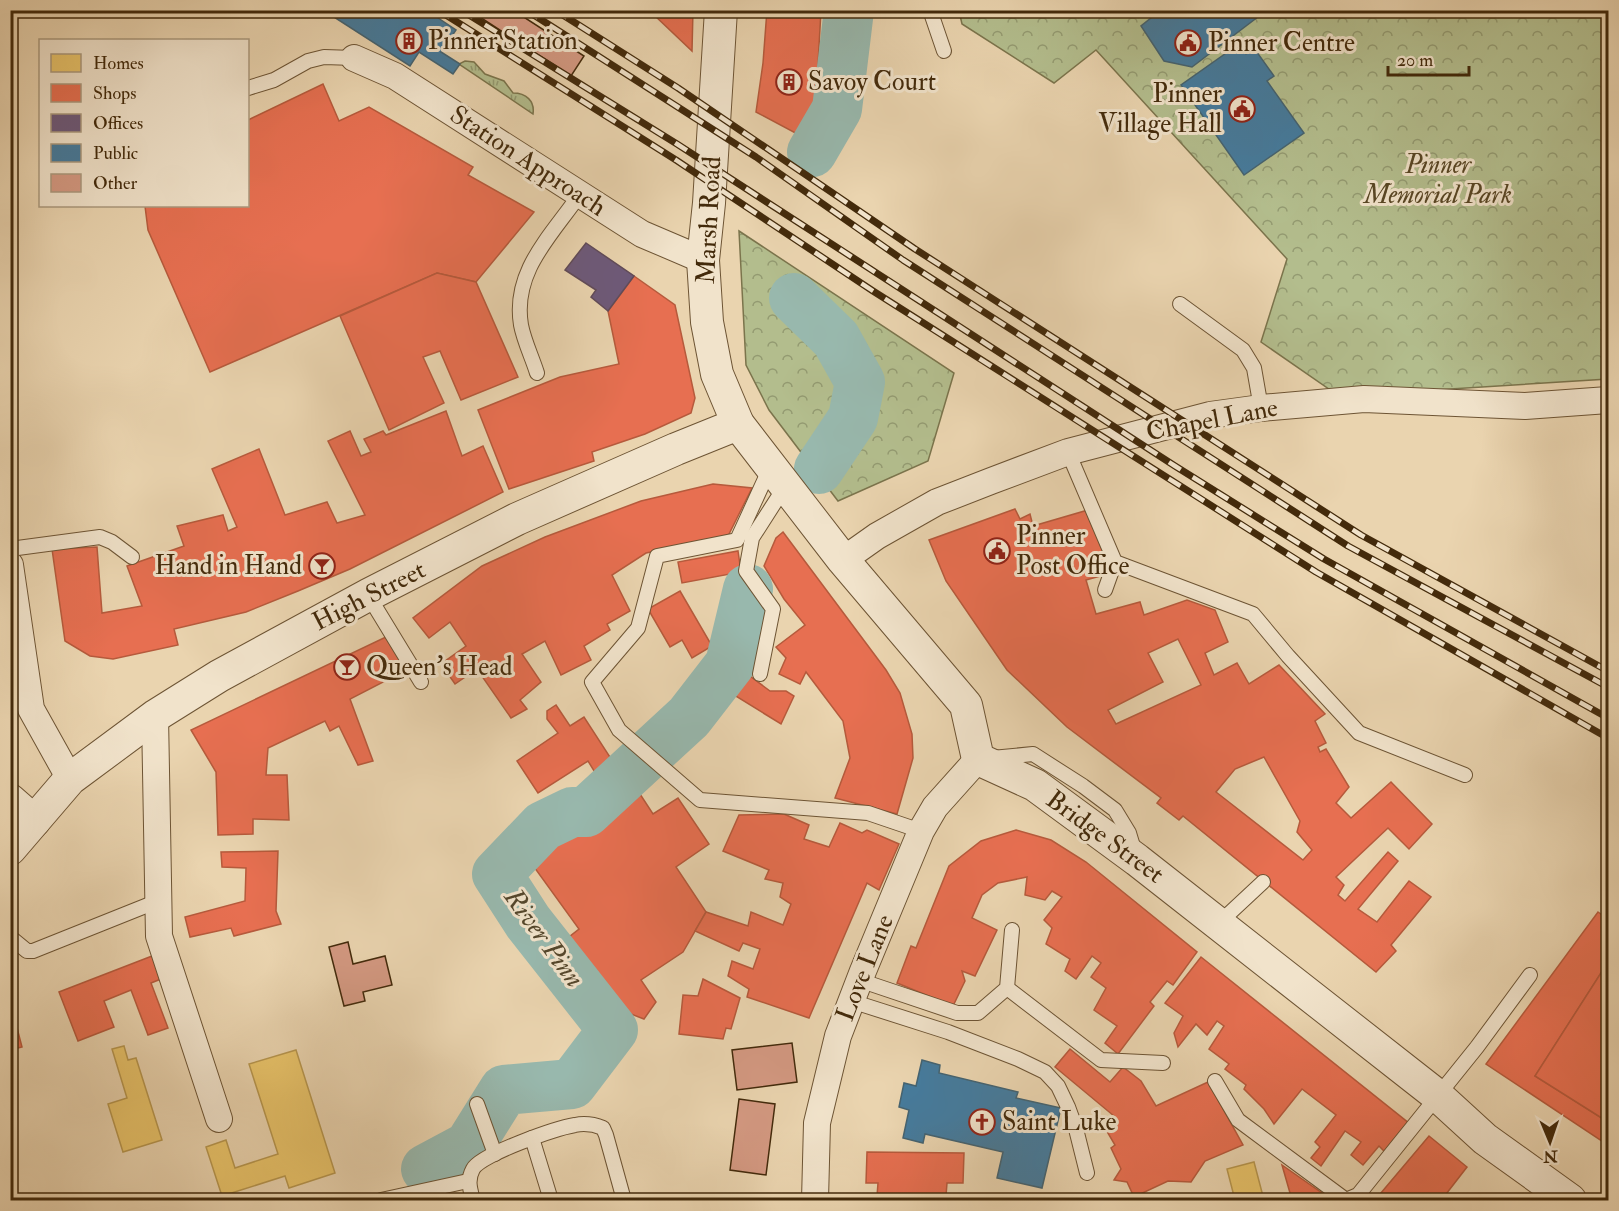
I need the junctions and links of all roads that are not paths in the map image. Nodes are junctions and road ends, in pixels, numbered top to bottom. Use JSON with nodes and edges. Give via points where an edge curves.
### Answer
{"nodes":[{"id":1,"x":722,"y":10,"type":"edge"},
{"id":2,"x":930,"y":10,"type":"edge"},
{"id":3,"x":944,"y":51,"type":"dead end"},
{"id":4,"x":354,"y":58,"type":"joint"},
{"id":5,"x":249,"y":88,"type":"edge"},
{"id":6,"x":580,"y":194,"type":"junction"},
{"id":7,"x":703,"y":260,"type":"junction"},
{"id":8,"x":1180,"y":304,"type":"dead end"},
{"id":9,"x":537,"y":373,"type":"dead end"},
{"id":10,"x":1608,"y":400,"type":"edge"},
{"id":11,"x":1261,"y":408,"type":"junction"},
{"id":12,"x":738,"y":424,"type":"junction"},
{"id":13,"x":1068,"y":452,"type":"junction"},
{"id":14,"x":779,"y":476,"type":"junction"},
{"id":15,"x":10,"y":549,"type":"edge"},
{"id":16,"x":132,"y":557,"type":"dead end"},
{"id":17,"x":843,"y":560,"type":"junction"},
{"id":18,"x":1115,"y":562,"type":"junction"},
{"id":19,"x":10,"y":564,"type":"edge"},
{"id":20,"x":1105,"y":590,"type":"dead end"},
{"id":21,"x":368,"y":595,"type":"junction"},
{"id":22,"x":760,"y":674,"type":"dead end"},
{"id":23,"x":421,"y":682,"type":"dead end"},
{"id":24,"x":155,"y":716,"type":"junction"},
{"id":25,"x":978,"y":759,"type":"junction"},
{"id":26,"x":1464,"y":776,"type":"dead end"},
{"id":27,"x":70,"y":779,"type":"junction"},
{"id":28,"x":10,"y":800,"type":"edge"},
{"id":29,"x":34,"y":821,"type":"junction"},
{"id":30,"x":921,"y":831,"type":"junction"},
{"id":31,"x":10,"y":849,"type":"edge"},
{"id":32,"x":1263,"y":882,"type":"dead end"},
{"id":33,"x":158,"y":901,"type":"junction"},
{"id":34,"x":1219,"y":923,"type":"junction"},
{"id":35,"x":1012,"y":930,"type":"dead end"},
{"id":36,"x":10,"y":937,"type":"edge"},
{"id":37,"x":1530,"y":975,"type":"dead end"},
{"id":38,"x":1007,"y":988,"type":"junction"},
{"id":39,"x":855,"y":990,"type":"junction"},
{"id":40,"x":1163,"y":1063,"type":"dead end"},
{"id":41,"x":1215,"y":1082,"type":"dead end"},
{"id":42,"x":1438,"y":1096,"type":"junction"},
{"id":43,"x":477,"y":1104,"type":"dead end"},
{"id":44,"x":219,"y":1119,"type":"dead end"},
{"id":45,"x":532,"y":1138,"type":"junction"},
{"id":46,"x":495,"y":1154,"type":"junction"},
{"id":47,"x":1087,"y":1173,"type":"dead end"},
{"id":48,"x":468,"y":1181,"type":"junction"},
{"id":49,"x":1553,"y":1196,"type":"edge"},
{"id":50,"x":381,"y":1200,"type":"edge"},
{"id":51,"x":473,"y":1200,"type":"edge"},
{"id":52,"x":551,"y":1200,"type":"edge"},
{"id":53,"x":624,"y":1200,"type":"edge"},
{"id":54,"x":815,"y":1200,"type":"edge"}],
"edges":[{"from":1,"to":7,"type":"street","name":"Marsh Road"},
{"from":2,"to":3,"type":"lane"},
{"from":4,"to":5,"type":"lane","via":[[308,61],[274,80]]},
{"from":4,"to":6,"type":"street","name":"Station Approach","via":[[395,76]]},
{"from":6,"to":7,"type":"street","name":"Station Approach","via":[[642,234]]},
{"from":6,"to":9,"type":"lane","via":[[530,264],[521,289],[521,325]]},
{"from":7,"to":12,"type":"street","name":"Marsh Road","via":[[707,322],[717,374]]},
{"from":8,"to":11,"type":"lane","via":[[1243,350],[1254,368]]},
{"from":10,"to":11,"type":"street","name":"Chapel Lane","via":[[1526,406],[1364,399]]},
{"from":11,"to":13,"type":"street","name":"Chapel Lane","via":[[1210,415]]},
{"from":12,"to":14,"type":"street"},
{"from":12,"to":21,"type":"street","name":"High Street","via":[[517,519]]},
{"from":13,"to":17,"type":"street","name":"Chapel Lane","via":[[938,502]]},
{"from":13,"to":18,"type":"lane"},
{"from":14,"to":17,"type":"street"},
{"from":14,"to":22,"type":"lane","via":[[752,538],[746,571],[773,609]]},
{"from":14,"to":30,"type":"lane","via":[[737,540],[657,556],[638,628],[592,682],[619,730],[700,800],[868,813]]},
{"from":15,"to":16,"type":"lane","via":[[100,537]]},
{"from":17,"to":25,"type":"street","via":[[966,705]]},
{"from":18,"to":20,"type":"lane"},
{"from":18,"to":26,"type":"lane","via":[[1253,614],[1359,733]]},
{"from":19,"to":27,"type":"street","via":[[31,709]]},
{"from":21,"to":23,"type":"lane"},
{"from":21,"to":24,"type":"street","name":"High Street","via":[[219,676]]},
{"from":24,"to":27,"type":"street","name":"High Street"},
{"from":24,"to":33,"type":"street"},
{"from":25,"to":30,"type":"street","name":"Love Lane","via":[[934,807]]},
{"from":25,"to":34,"type":"street","name":"Bridge Street","via":[[1035,785]]},
{"from":27,"to":29,"type":"street","name":"High Street"},
{"from":28,"to":29,"type":"street"},
{"from":29,"to":31,"type":"street","name":"High Street"},
{"from":30,"to":39,"type":"street","name":"Love Lane"},
{"from":32,"to":34,"type":"lane"},
{"from":33,"to":36,"type":"lane","via":[[33,951],[27,951]]},
{"from":33,"to":44,"type":"street","via":[[159,936]]},
{"from":34,"to":42,"type":"street","name":"Bridge Street"},
{"from":35,"to":38,"type":"lane"},
{"from":37,"to":42,"type":"lane"},
{"from":38,"to":39,"type":"lane","via":[[978,1013],[957,1013]]},
{"from":38,"to":40,"type":"lane","via":[[1101,1060]]},
{"from":39,"to":47,"type":"lane","via":[[1045,1072],[1058,1086],[1068,1107]]},
{"from":39,"to":54,"type":"street","name":"Love Lane","via":[[838,1036],[817,1122]]},
{"from":41,"to":42,"type":"lane","via":[[1238,1120],[1346,1200],[1358,1195]]},
{"from":42,"to":49,"type":"street","name":"Bridge Street"},
{"from":43,"to":46,"type":"lane"},
{"from":45,"to":46,"type":"lane"},
{"from":45,"to":52,"type":"lane"},
{"from":45,"to":53,"type":"lane","via":[[576,1125],[603,1128]]},
{"from":46,"to":48,"type":"lane","via":[[474,1167]]},
{"from":48,"to":50,"type":"lane"},
{"from":48,"to":51,"type":"lane"}]}
